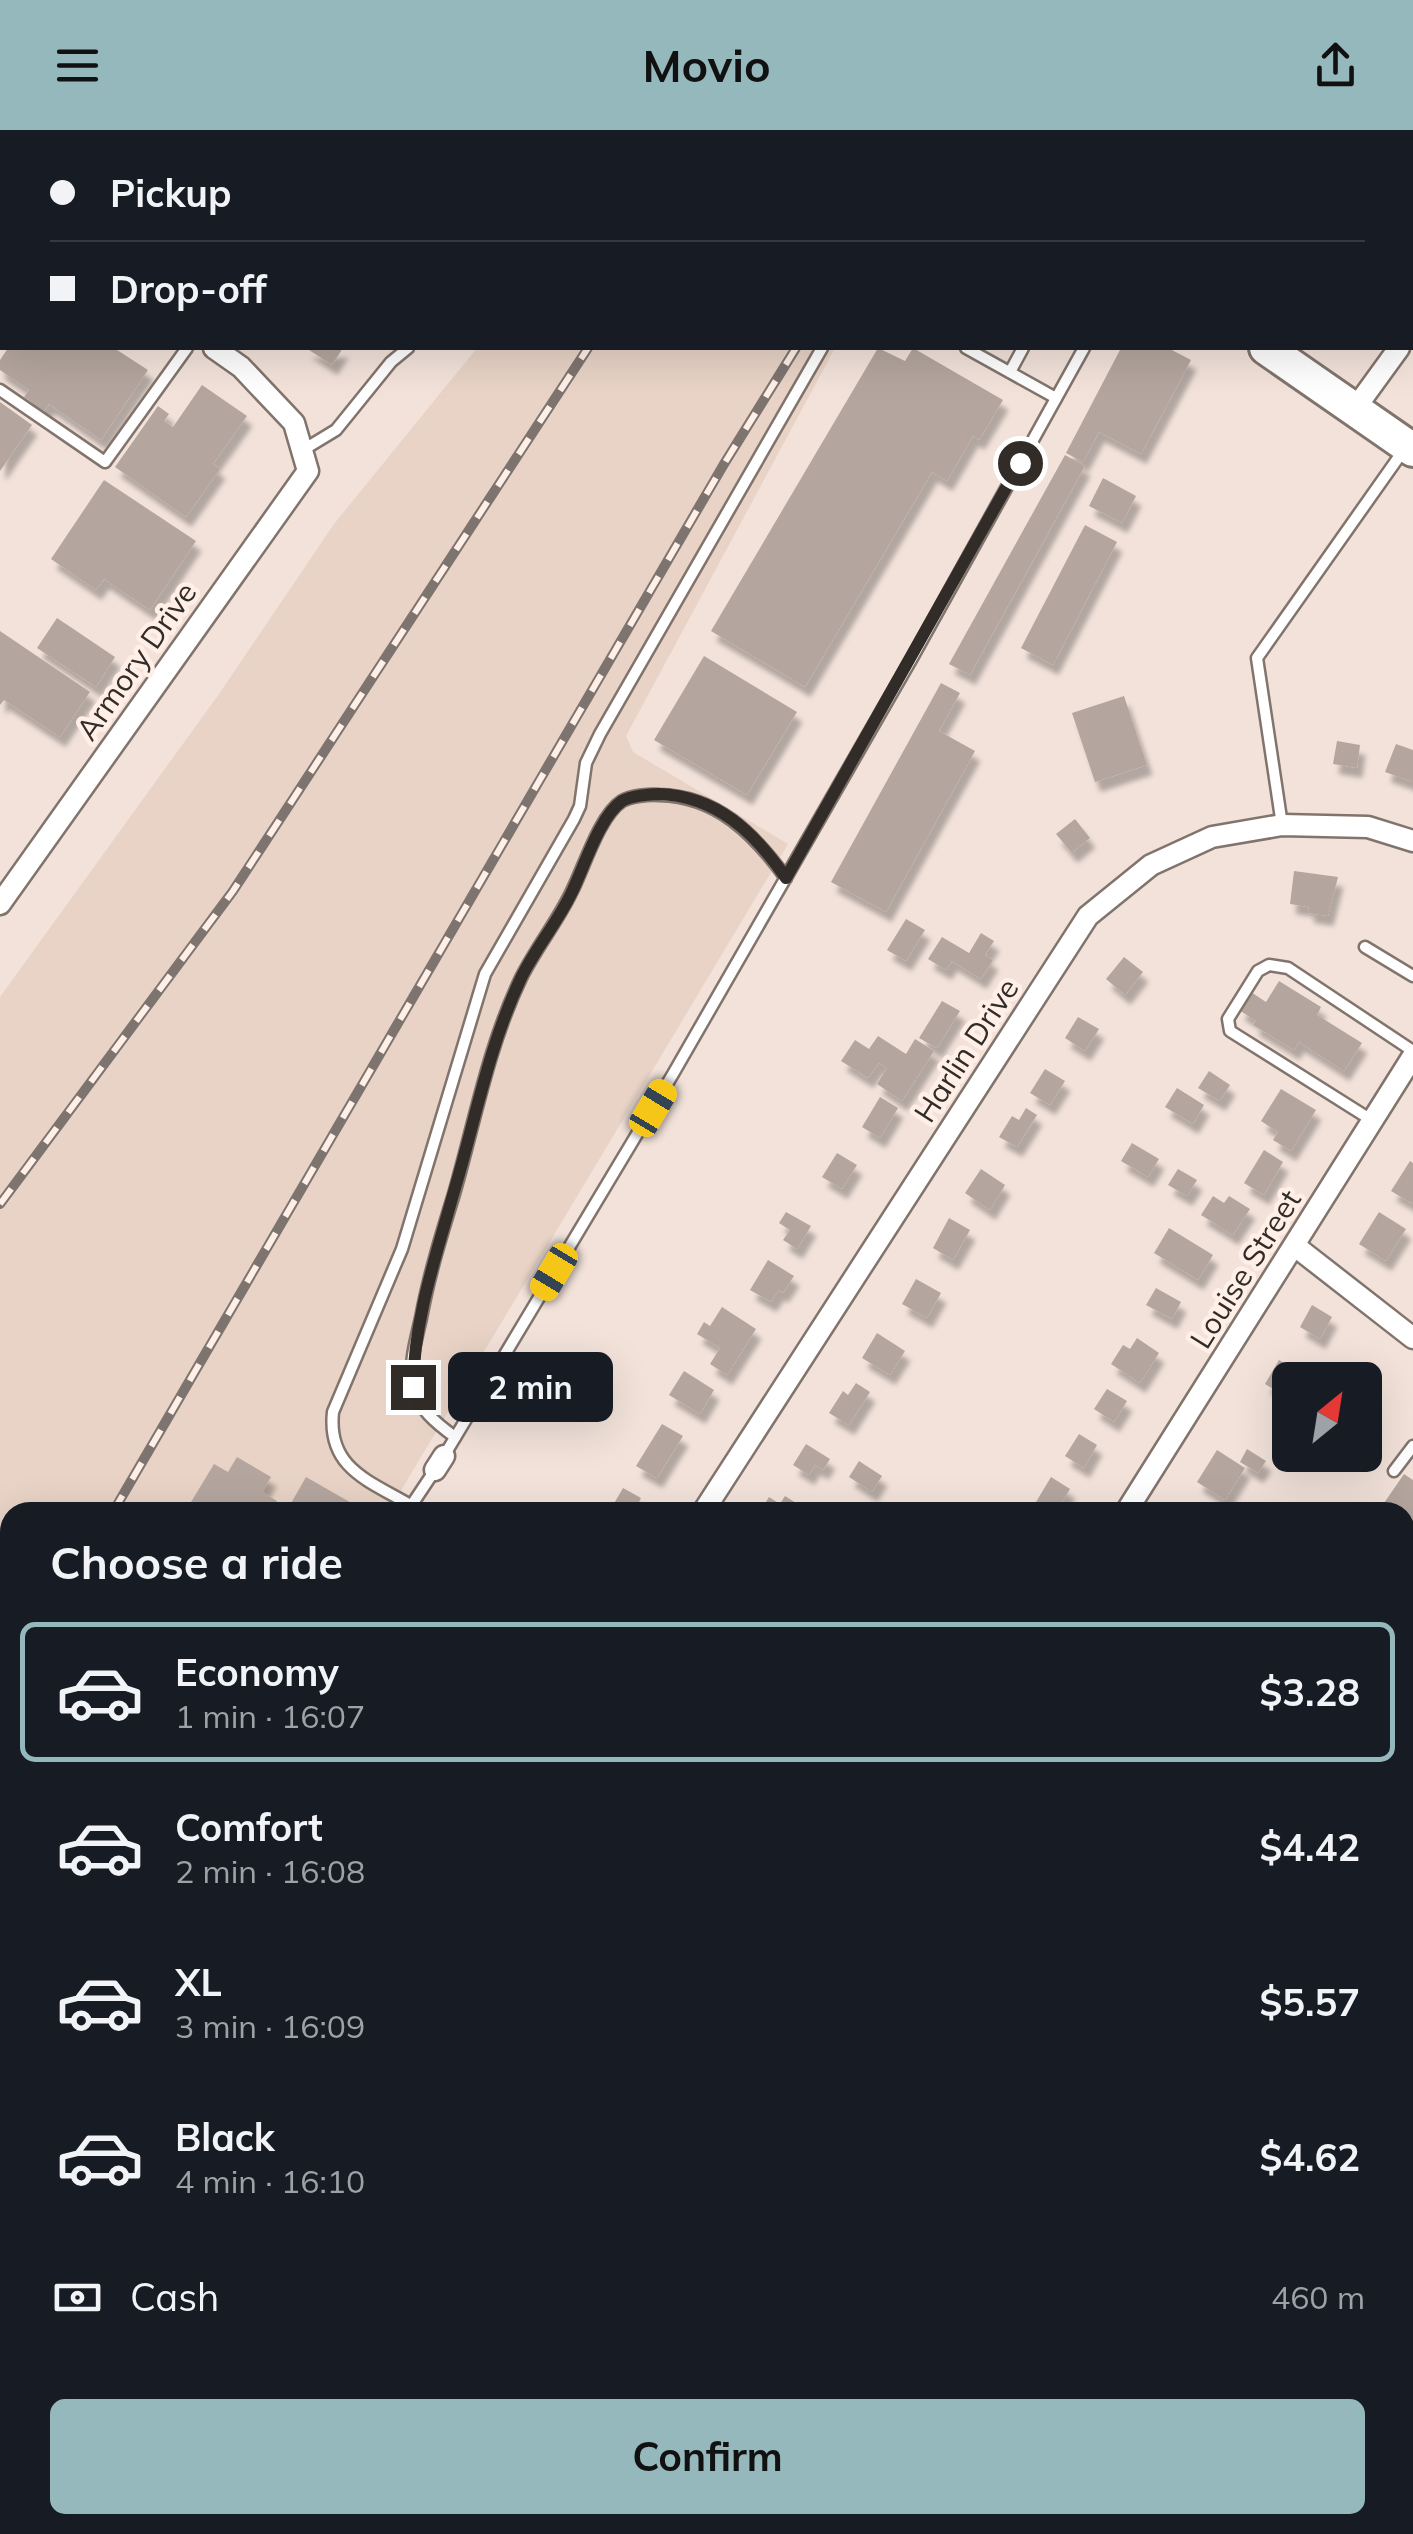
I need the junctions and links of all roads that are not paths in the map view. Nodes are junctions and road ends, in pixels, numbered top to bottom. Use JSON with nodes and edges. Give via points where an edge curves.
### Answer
{"nodes":[{"id":1,"x":186,"y":350,"type":"edge"},
{"id":2,"x":217,"y":350,"type":"edge"},
{"id":3,"x":406,"y":350,"type":"edge"},
{"id":4,"x":821,"y":350,"type":"edge"},
{"id":5,"x":970,"y":350,"type":"edge"},
{"id":6,"x":1022,"y":350,"type":"edge"},
{"id":7,"x":1083,"y":350,"type":"edge"},
{"id":8,"x":1269,"y":350,"type":"edge"},
{"id":9,"x":1398,"y":350,"type":"edge"},
{"id":10,"x":1010,"y":372,"type":"junction"},
{"id":11,"x":0,"y":390,"type":"edge"},
{"id":12,"x":1056,"y":398,"type":"junction"},
{"id":13,"x":1354,"y":410,"type":"junction"},
{"id":14,"x":1410,"y":448,"type":"edge"},
{"id":15,"x":302,"y":450,"type":"junction"},
{"id":16,"x":1282,"y":825,"type":"junction"},
{"id":17,"x":1413,"y":841,"type":"edge"},
{"id":18,"x":786,"y":878,"type":"junction"},
{"id":19,"x":0,"y":904,"type":"edge"},
{"id":20,"x":1365,"y":947,"type":"dead end"},
{"id":21,"x":1413,"y":976,"type":"edge"},
{"id":22,"x":1413,"y":1054,"type":"edge"},
{"id":23,"x":1373,"y":1121,"type":"junction"},
{"id":24,"x":1295,"y":1246,"type":"junction"},
{"id":25,"x":1413,"y":1338,"type":"edge"},
{"id":26,"x":455,"y":1437,"type":"junction"},
{"id":27,"x":1413,"y":1446,"type":"edge"},
{"id":28,"x":1394,"y":1470,"type":"dead end"},
{"id":29,"x":400,"y":1502,"type":"edge"},
{"id":30,"x":415,"y":1502,"type":"edge"},
{"id":31,"x":708,"y":1502,"type":"edge"},
{"id":32,"x":1132,"y":1502,"type":"edge"}],
"edges":[{"from":1,"to":11,"type":"lane","via":[[105,462]]},
{"from":2,"to":15,"type":"street","via":[[294,424]]},
{"from":3,"to":15,"type":"lane","via":[[336,430]]},
{"from":4,"to":29,"type":"lane","via":[[600,734],[574,819],[485,974],[402,1249],[333,1412],[335,1448],[347,1467]]},
{"from":5,"to":10,"type":"lane"},
{"from":6,"to":10,"type":"lane"},
{"from":7,"to":12,"type":"lane"},
{"from":8,"to":13,"type":"main road"},
{"from":9,"to":13,"type":"street"},
{"from":10,"to":12,"type":"lane"},
{"from":12,"to":18,"type":"lane"},
{"from":13,"to":14,"type":"main road"},
{"from":14,"to":16,"type":"lane","via":[[1257,658]]},
{"from":15,"to":19,"type":"street","name":"Armory Drive","via":[[308,471]]},
{"from":16,"to":17,"type":"street","name":"Harlin Drive","via":[[1368,827]]},
{"from":16,"to":31,"type":"street","name":"Harlin Drive","via":[[1212,837],[1151,864],[1088,916]]},
{"from":18,"to":26,"type":"lane"},
{"from":18,"to":26,"type":"lane","via":[[762,844],[706,804],[651,794],[623,800],[605,821],[494,1041],[430,1268],[413,1387],[436,1423]]},
{"from":20,"to":21,"type":"lane"},
{"from":22,"to":23,"type":"street","name":"Louise Street"},
{"from":22,"to":23,"type":"lane","via":[[1288,968],[1269,965],[1258,972],[1228,1019],[1230,1031]]},
{"from":23,"to":24,"type":"street","name":"Louise Street"},
{"from":24,"to":25,"type":"street"},
{"from":24,"to":32,"type":"street","name":"Louise Street"},
{"from":26,"to":30,"type":"lane"},
{"from":27,"to":28,"type":"lane"}]}
